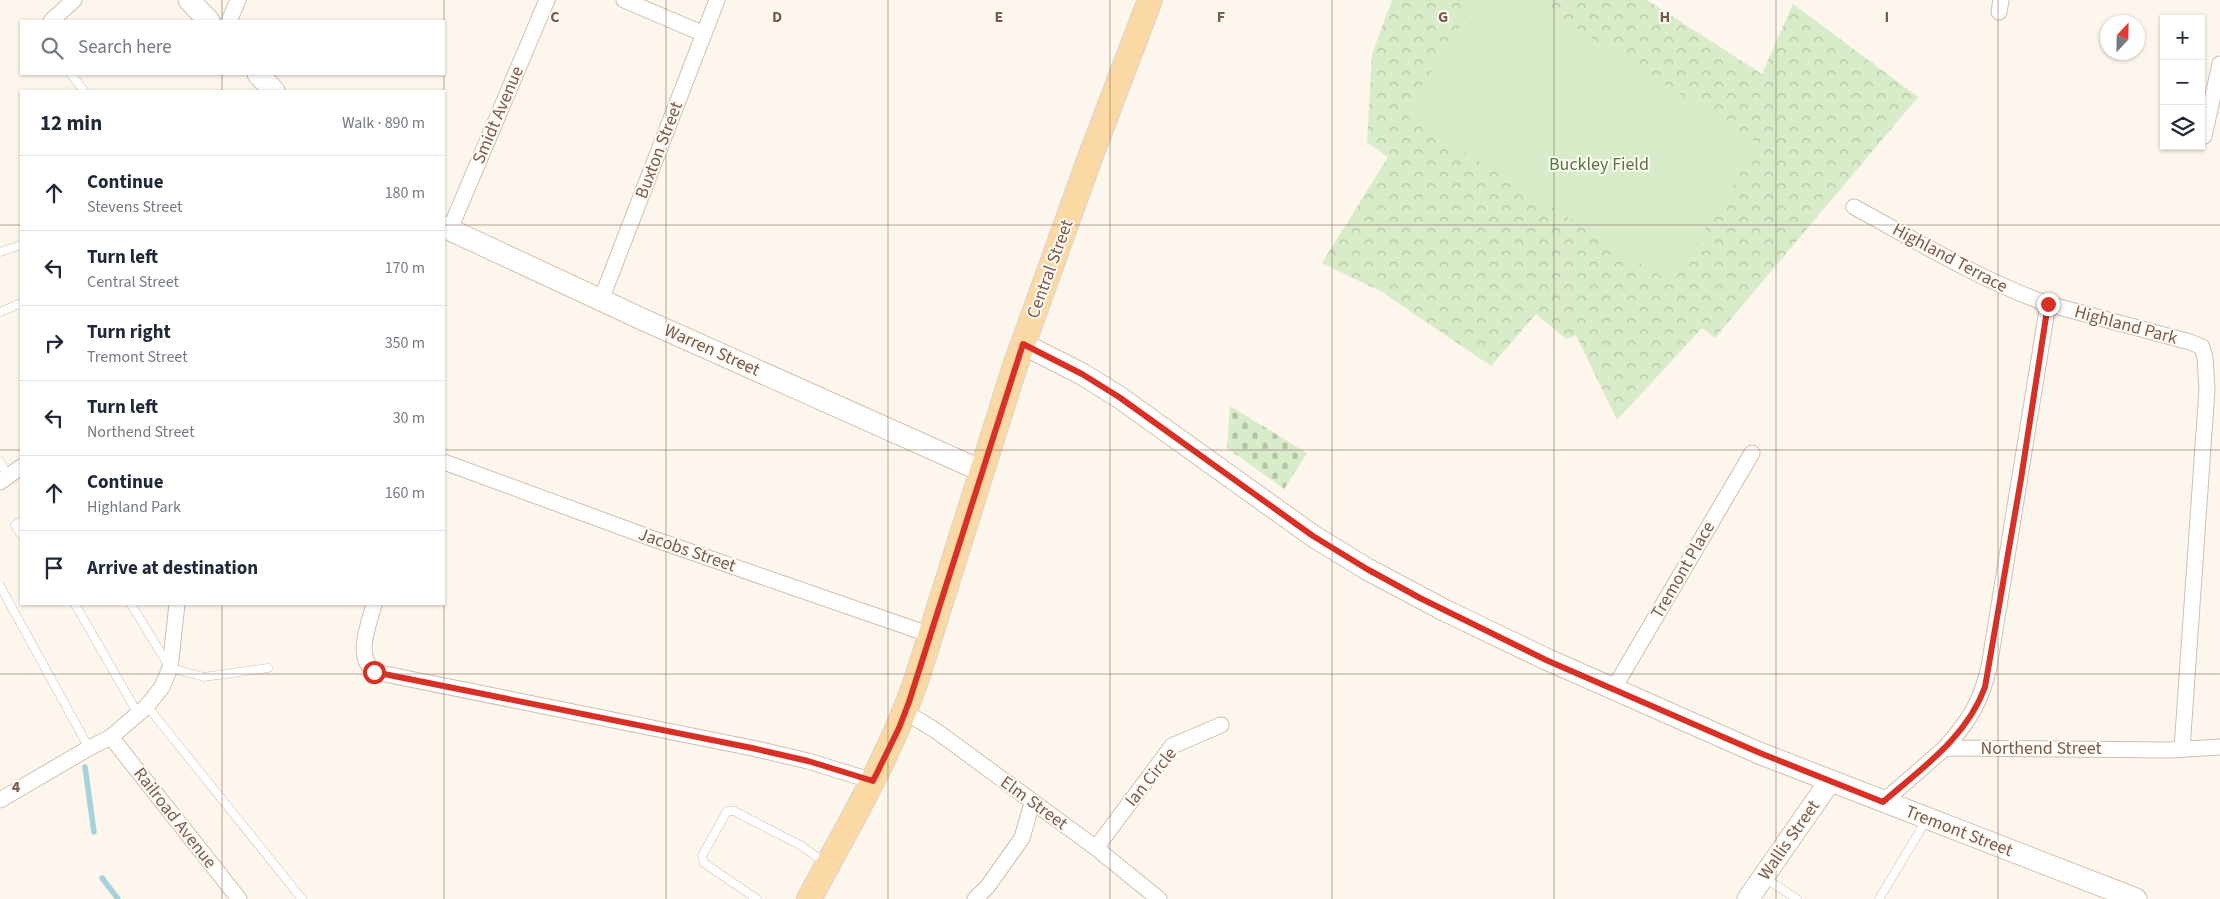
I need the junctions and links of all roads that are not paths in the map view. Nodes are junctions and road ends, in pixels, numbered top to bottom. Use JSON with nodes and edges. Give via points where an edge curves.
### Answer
{"nodes":[{"id":1,"x":74,"y":0,"type":"edge"},
{"id":2,"x":189,"y":0,"type":"edge"},
{"id":3,"x":238,"y":0,"type":"edge"},
{"id":4,"x":547,"y":0,"type":"edge"},
{"id":5,"x":624,"y":0,"type":"edge"},
{"id":6,"x":717,"y":0,"type":"edge"},
{"id":7,"x":1150,"y":0,"type":"edge"},
{"id":8,"x":52,"y":20,"type":"edge"},
{"id":9,"x":208,"y":20,"type":"edge"},
{"id":10,"x":229,"y":20,"type":"edge"},
{"id":11,"x":704,"y":34,"type":"junction"},
{"id":12,"x":2219,"y":72,"type":"edge"},
{"id":13,"x":72,"y":75,"type":"edge"},
{"id":14,"x":259,"y":75,"type":"edge"},
{"id":15,"x":83,"y":90,"type":"edge"},
{"id":16,"x":273,"y":90,"type":"edge"},
{"id":17,"x":2205,"y":132,"type":"edge"},
{"id":18,"x":1854,"y":207,"type":"dead end"},
{"id":19,"x":447,"y":228,"type":"edge"},
{"id":20,"x":20,"y":245,"type":"edge"},
{"id":21,"x":0,"y":252,"type":"edge"},
{"id":22,"x":601,"y":300,"type":"junction"},
{"id":23,"x":20,"y":303,"type":"edge"},
{"id":24,"x":2048,"y":304,"type":"junction"},
{"id":25,"x":0,"y":312,"type":"edge"},
{"id":26,"x":1023,"y":344,"type":"junction"},
{"id":27,"x":1752,"y":452,"type":"dead end"},
{"id":28,"x":0,"y":462,"type":"edge"},
{"id":29,"x":445,"y":462,"type":"edge"},
{"id":30,"x":20,"y":468,"type":"edge"},
{"id":31,"x":982,"y":471,"type":"junction"},
{"id":32,"x":4,"y":479,"type":"edge"},
{"id":33,"x":20,"y":522,"type":"edge"},
{"id":34,"x":20,"y":533,"type":"edge"},
{"id":35,"x":0,"y":586,"type":"edge"},
{"id":36,"x":76,"y":605,"type":"edge"},
{"id":37,"x":132,"y":605,"type":"edge"},
{"id":38,"x":177,"y":605,"type":"edge"},
{"id":39,"x":374,"y":605,"type":"edge"},
{"id":40,"x":931,"y":635,"type":"junction"},
{"id":41,"x":170,"y":668,"type":"junction"},
{"id":42,"x":268,"y":668,"type":"dead end"},
{"id":43,"x":1614,"y":688,"type":"junction"},
{"id":44,"x":143,"y":710,"type":"junction"},
{"id":45,"x":905,"y":712,"type":"junction"},
{"id":46,"x":1220,"y":725,"type":"dead end"},
{"id":47,"x":111,"y":737,"type":"junction"},
{"id":48,"x":2220,"y":747,"type":"edge"},
{"id":49,"x":89,"y":748,"type":"junction"},
{"id":50,"x":1945,"y":748,"type":"junction"},
{"id":51,"x":2182,"y":749,"type":"junction"},
{"id":52,"x":873,"y":781,"type":"junction"},
{"id":53,"x":1830,"y":781,"type":"junction"},
{"id":54,"x":0,"y":800,"type":"edge"},
{"id":55,"x":1883,"y":802,"type":"junction"},
{"id":56,"x":1032,"y":803,"type":"junction"},
{"id":57,"x":1927,"y":819,"type":"junction"},
{"id":58,"x":1096,"y":848,"type":"junction"},
{"id":59,"x":828,"y":864,"type":"junction"},
{"id":60,"x":1764,"y":877,"type":"junction"},
{"id":61,"x":2127,"y":898,"type":"edge"},
{"id":62,"x":239,"y":899,"type":"edge"},
{"id":63,"x":302,"y":899,"type":"edge"},
{"id":64,"x":757,"y":899,"type":"edge"},
{"id":65,"x":808,"y":899,"type":"edge"},
{"id":66,"x":975,"y":899,"type":"edge"},
{"id":67,"x":1159,"y":899,"type":"edge"},
{"id":68,"x":1748,"y":899,"type":"edge"},
{"id":69,"x":1797,"y":899,"type":"edge"},
{"id":70,"x":1879,"y":899,"type":"edge"}],
"edges":[{"from":1,"to":8,"type":"street"},
{"from":2,"to":9,"type":"street"},
{"from":3,"to":10,"type":"street"},
{"from":4,"to":19,"type":"street","name":"Smidt Avenue"},
{"from":5,"to":11,"type":"street"},
{"from":6,"to":11,"type":"street","name":"Buxton Street"},
{"from":7,"to":26,"type":"main road","name":"Central Street"},
{"from":11,"to":22,"type":"street","name":"Buxton Street"},
{"from":12,"to":17,"type":"street"},
{"from":13,"to":15,"type":"lane"},
{"from":14,"to":16,"type":"street"},
{"from":18,"to":24,"type":"street","name":"Highland Terrace","via":[[1991,281]]},
{"from":19,"to":22,"type":"street","name":"Warren Street"},
{"from":20,"to":21,"type":"lane"},
{"from":22,"to":31,"type":"street","name":"Warren Street"},
{"from":23,"to":25,"type":"lane"},
{"from":24,"to":50,"type":"street","via":[[1989,667],[1977,706]]},
{"from":24,"to":51,"type":"street","name":"Highland Park","via":[[2190,342],[2202,347],[2204,352],[2206,389]]},
{"from":26,"to":31,"type":"main road","name":"Central Street"},
{"from":26,"to":43,"type":"street","name":"Tremont Street","via":[[1119,397],[1350,559],[1546,660]]},
{"from":27,"to":43,"type":"street","name":"Tremont Place"},
{"from":28,"to":32,"type":"lane"},
{"from":29,"to":40,"type":"street","name":"Jacobs Street"},
{"from":30,"to":32,"type":"street"},
{"from":31,"to":40,"type":"main road","name":"Central Street"},
{"from":33,"to":34,"type":"lane","via":[[15,525]]},
{"from":35,"to":49,"type":"lane"},
{"from":36,"to":44,"type":"lane"},
{"from":37,"to":41,"type":"lane"},
{"from":38,"to":41,"type":"street"},
{"from":39,"to":52,"type":"street","via":[[364,648],[365,662],[374,672],[761,750]]},
{"from":40,"to":45,"type":"main road","name":"Central Street"},
{"from":41,"to":42,"type":"lane","via":[[204,677]]},
{"from":41,"to":44,"type":"street","via":[[162,688]]},
{"from":43,"to":53,"type":"street","name":"Tremont Street"},
{"from":44,"to":47,"type":"street"},
{"from":44,"to":63,"type":"lane"},
{"from":45,"to":52,"type":"main road","name":"Central Street"},
{"from":45,"to":56,"type":"street","name":"Elm Street","via":[[935,730]]},
{"from":46,"to":58,"type":"street","name":"Ian Circle","via":[[1172,746]]},
{"from":47,"to":49,"type":"street"},
{"from":47,"to":62,"type":"street","name":"Railroad Avenue"},
{"from":48,"to":51,"type":"street","name":"Northend Street"},
{"from":49,"to":54,"type":"street"},
{"from":50,"to":51,"type":"street","name":"Northend Street"},
{"from":50,"to":55,"type":"street"},
{"from":52,"to":59,"type":"main road","name":"Central Street"},
{"from":53,"to":55,"type":"street","name":"Tremont Street"},
{"from":53,"to":60,"type":"street","name":"Wallis Street"},
{"from":55,"to":57,"type":"street","name":"Tremont Street"},
{"from":56,"to":58,"type":"street","name":"Elm Street"},
{"from":56,"to":66,"type":"street","via":[[1022,838]]},
{"from":57,"to":61,"type":"street","name":"Tremont Street"},
{"from":57,"to":70,"type":"lane"},
{"from":58,"to":67,"type":"street","name":"Elm Street"},
{"from":59,"to":64,"type":"lane","via":[[800,845],[734,811],[727,811],[702,856],[704,864]]},
{"from":59,"to":65,"type":"main road","name":"Central Street"},
{"from":60,"to":68,"type":"street","name":"Wallis Street"},
{"from":60,"to":69,"type":"lane"}]}
